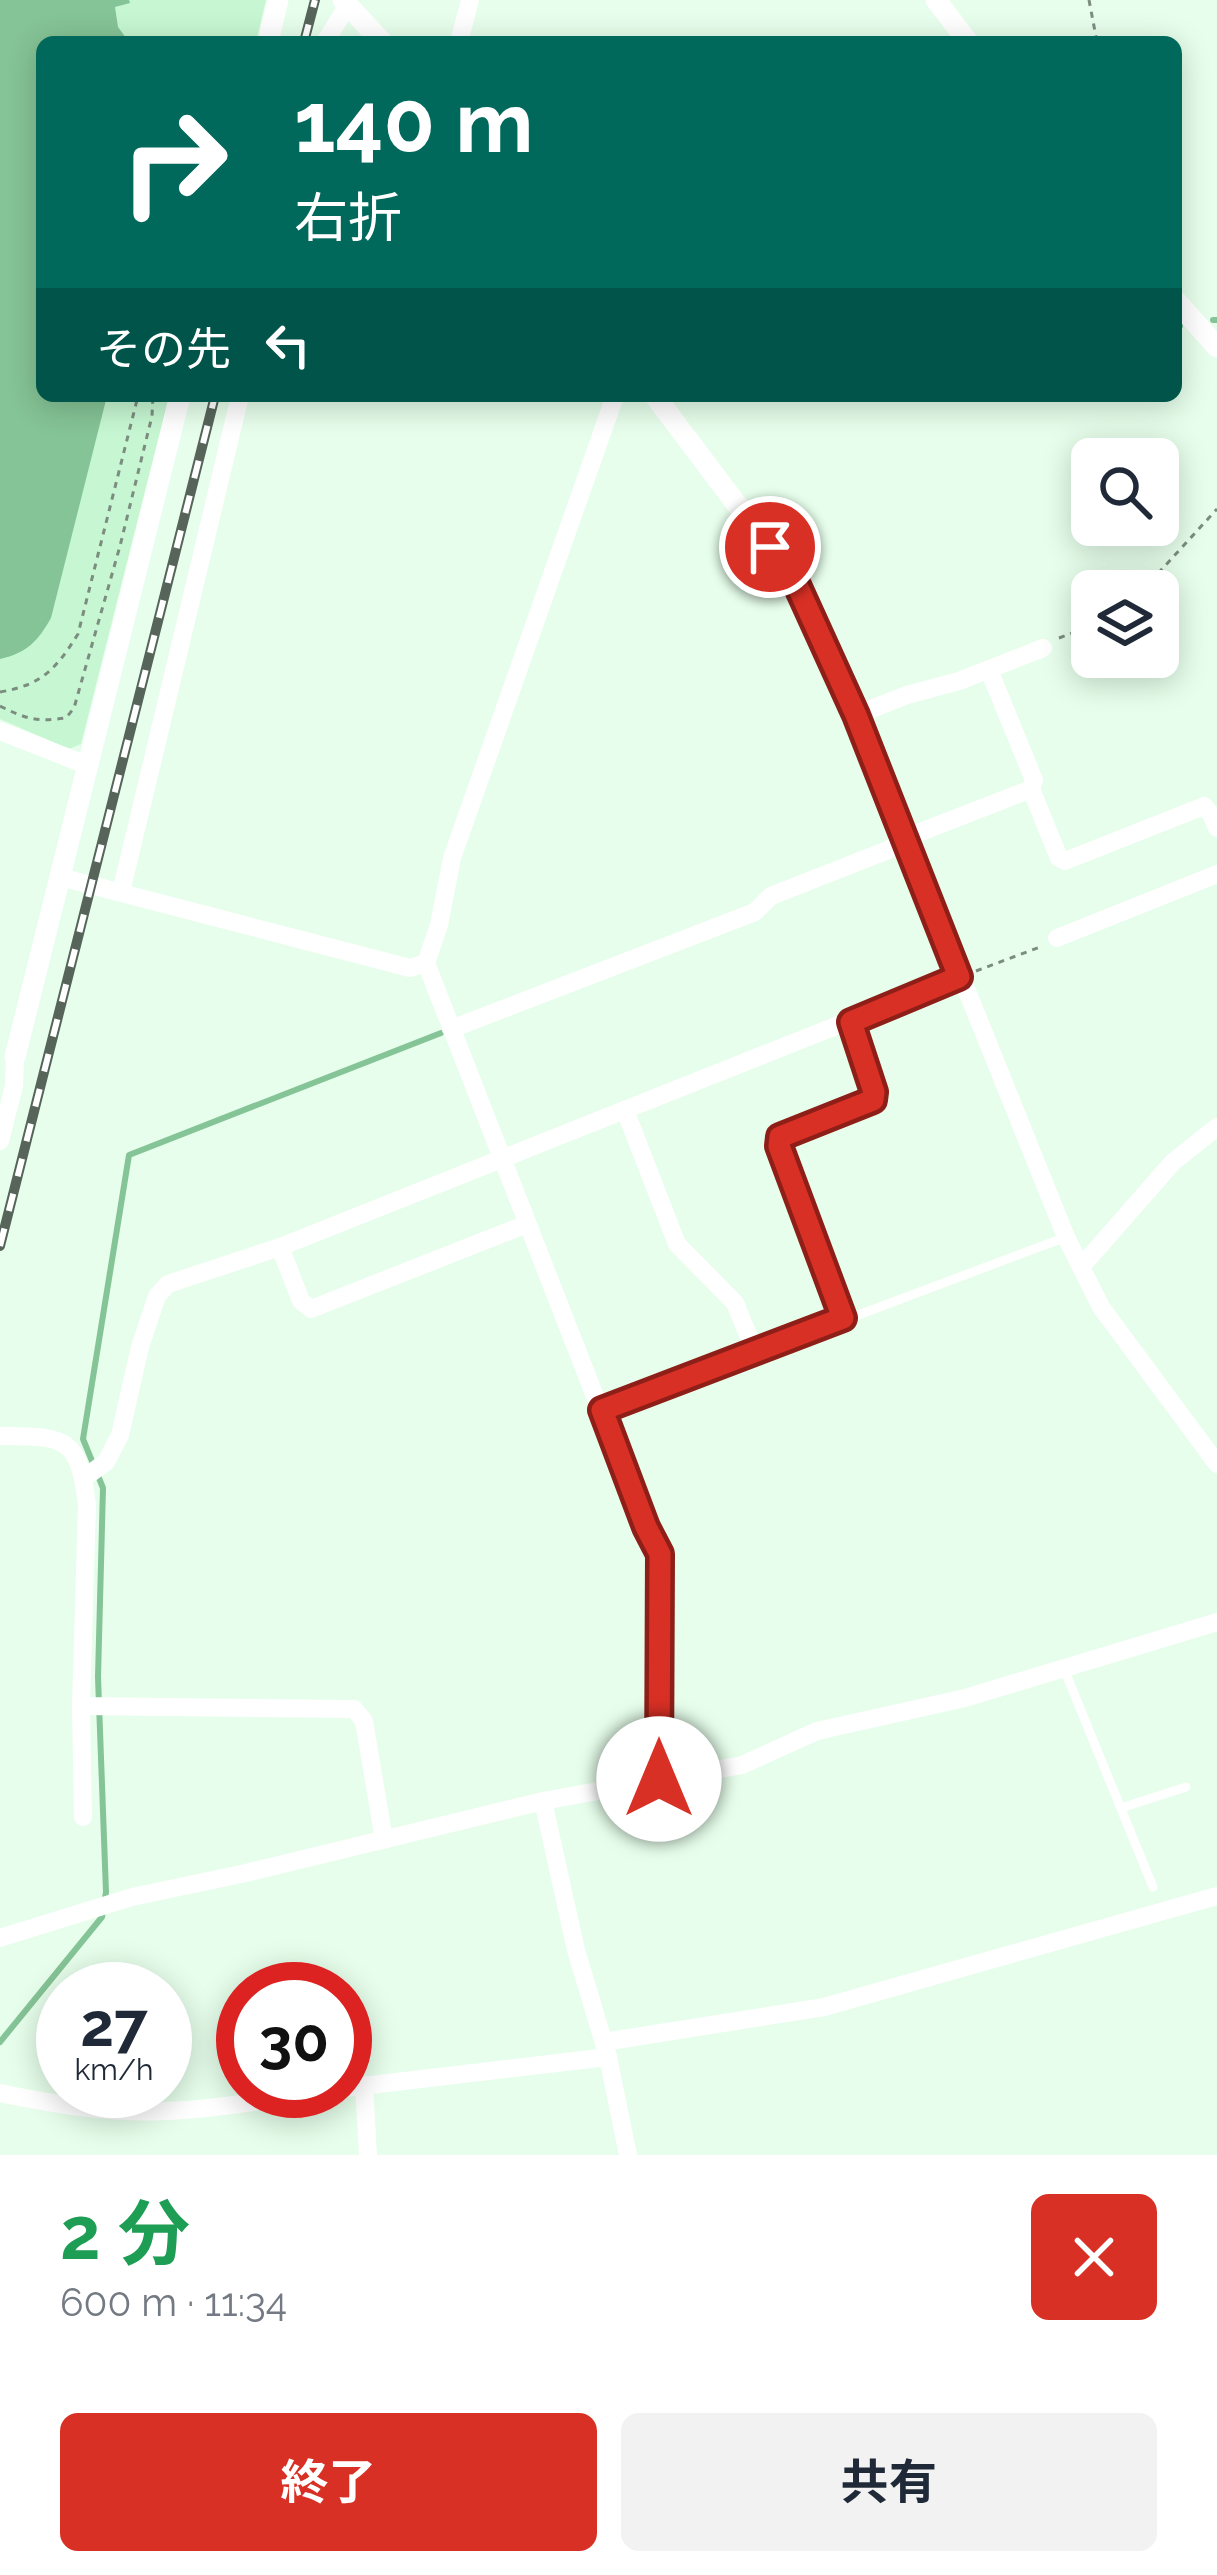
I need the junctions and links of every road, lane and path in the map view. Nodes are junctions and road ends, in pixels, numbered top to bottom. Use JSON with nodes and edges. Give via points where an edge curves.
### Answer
{"nodes":[{"id":1,"x":278,"y":0,"type":"edge"},
{"id":2,"x":470,"y":0,"type":"edge"},
{"id":3,"x":936,"y":0,"type":"edge"},
{"id":4,"x":1089,"y":0,"type":"edge"},
{"id":5,"x":346,"y":2,"type":"edge"},
{"id":6,"x":269,"y":36,"type":"edge"},
{"id":7,"x":328,"y":36,"type":"edge"},
{"id":8,"x":377,"y":36,"type":"edge"},
{"id":9,"x":461,"y":36,"type":"edge"},
{"id":10,"x":963,"y":36,"type":"edge"},
{"id":11,"x":1096,"y":36,"type":"edge"},
{"id":12,"x":1182,"y":308,"type":"edge"},
{"id":13,"x":1217,"y":347,"type":"edge"},
{"id":14,"x":136,"y":402,"type":"edge"},
{"id":15,"x":153,"y":402,"type":"edge"},
{"id":16,"x":179,"y":402,"type":"edge"},
{"id":17,"x":239,"y":402,"type":"edge"},
{"id":18,"x":613,"y":402,"type":"edge"},
{"id":19,"x":661,"y":402,"type":"edge"},
{"id":20,"x":1217,"y":509,"type":"edge"},
{"id":21,"x":1161,"y":570,"type":"edge"},
{"id":22,"x":796,"y":583,"type":"joint"},
{"id":23,"x":1071,"y":634,"type":"edge"},
{"id":24,"x":1042,"y":648,"type":"joint"},
{"id":25,"x":989,"y":670,"type":"junction"},
{"id":26,"x":0,"y":692,"type":"edge"},
{"id":27,"x":0,"y":706,"type":"edge"},
{"id":28,"x":856,"y":715,"type":"junction"},
{"id":29,"x":0,"y":731,"type":"edge"},
{"id":30,"x":89,"y":766,"type":"junction"},
{"id":31,"x":1031,"y":789,"type":"junction"},
{"id":32,"x":1217,"y":828,"type":"edge"},
{"id":33,"x":904,"y":838,"type":"junction"},
{"id":34,"x":1217,"y":874,"type":"edge"},
{"id":35,"x":60,"y":877,"type":"junction"},
{"id":36,"x":121,"y":892,"type":"junction"},
{"id":37,"x":1058,"y":938,"type":"joint"},
{"id":38,"x":426,"y":963,"type":"junction"},
{"id":39,"x":959,"y":977,"type":"junction"},
{"id":40,"x":851,"y":1022,"type":"junction"},
{"id":41,"x":451,"y":1029,"type":"junction"},
{"id":42,"x":15,"y":1058,"type":"joint"},
{"id":43,"x":625,"y":1110,"type":"junction"},
{"id":44,"x":1217,"y":1127,"type":"edge"},
{"id":45,"x":0,"y":1141,"type":"edge"},
{"id":46,"x":502,"y":1158,"type":"junction"},
{"id":47,"x":527,"y":1224,"type":"junction"},
{"id":48,"x":1066,"y":1237,"type":"junction"},
{"id":49,"x":280,"y":1247,"type":"junction"},
{"id":50,"x":1081,"y":1267,"type":"junction"},
{"id":51,"x":843,"y":1318,"type":"junction"},
{"id":52,"x":755,"y":1352,"type":"junction"},
{"id":53,"x":602,"y":1410,"type":"junction"},
{"id":54,"x":0,"y":1436,"type":"edge"},
{"id":55,"x":1217,"y":1464,"type":"edge"},
{"id":56,"x":84,"y":1478,"type":"junction"},
{"id":57,"x":1217,"y":1622,"type":"edge"},
{"id":58,"x":1064,"y":1669,"type":"junction"},
{"id":59,"x":81,"y":1706,"type":"junction"},
{"id":60,"x":659,"y":1779,"type":"junction"},
{"id":61,"x":1186,"y":1787,"type":"dead end"},
{"id":62,"x":543,"y":1801,"type":"junction"},
{"id":63,"x":1121,"y":1808,"type":"junction"},
{"id":64,"x":83,"y":1817,"type":"dead end"},
{"id":65,"x":384,"y":1840,"type":"junction"},
{"id":66,"x":1154,"y":1887,"type":"dead end"},
{"id":67,"x":1217,"y":1897,"type":"edge"},
{"id":68,"x":0,"y":1938,"type":"edge"},
{"id":69,"x":606,"y":2049,"type":"junction"},
{"id":70,"x":372,"y":2083,"type":"edge"},
{"id":71,"x":0,"y":2093,"type":"edge"},
{"id":72,"x":216,"y":2106,"type":"edge"},
{"id":73,"x":360,"y":2118,"type":"edge"},
{"id":74,"x":368,"y":2155,"type":"edge"},
{"id":75,"x":628,"y":2155,"type":"edge"}],
"edges":[{"from":1,"to":6,"type":"street"},
{"from":2,"to":9,"type":"street"},
{"from":3,"to":10,"type":"street"},
{"from":4,"to":11,"type":"path"},
{"from":5,"to":7,"type":"street"},
{"from":5,"to":8,"type":"street"},
{"from":12,"to":13,"type":"street"},
{"from":14,"to":26,"type":"path","via":[[78,634],[34,684]]},
{"from":15,"to":27,"type":"path","via":[[74,708],[48,721]]},
{"from":16,"to":30,"type":"street"},
{"from":17,"to":36,"type":"street"},
{"from":18,"to":38,"type":"street","via":[[459,836]]},
{"from":19,"to":22,"type":"street"},
{"from":20,"to":21,"type":"path"},
{"from":22,"to":28,"type":"street"},
{"from":23,"to":24,"type":"path"},
{"from":24,"to":25,"type":"street"},
{"from":25,"to":28,"type":"street"},
{"from":25,"to":31,"type":"street"},
{"from":28,"to":33,"type":"street"},
{"from":29,"to":30,"type":"street"},
{"from":30,"to":35,"type":"street"},
{"from":31,"to":32,"type":"street","via":[[1066,861],[1204,806]]},
{"from":31,"to":33,"type":"street"},
{"from":33,"to":39,"type":"street"},
{"from":33,"to":41,"type":"street","via":[[771,896],[755,912]]},
{"from":34,"to":37,"type":"street"},
{"from":35,"to":36,"type":"street"},
{"from":35,"to":42,"type":"street"},
{"from":36,"to":38,"type":"street","via":[[410,968]]},
{"from":37,"to":39,"type":"path"},
{"from":38,"to":41,"type":"street"},
{"from":39,"to":40,"type":"street"},
{"from":39,"to":48,"type":"street"},
{"from":40,"to":43,"type":"street"},
{"from":40,"to":51,"type":"street","via":[[873,1100],[780,1137],[779,1146]]},
{"from":41,"to":46,"type":"street"},
{"from":42,"to":45,"type":"street"},
{"from":43,"to":46,"type":"street"},
{"from":43,"to":52,"type":"street","via":[[677,1244],[735,1303]]},
{"from":44,"to":50,"type":"street","via":[[1173,1162]]},
{"from":46,"to":47,"type":"street"},
{"from":46,"to":49,"type":"street"},
{"from":47,"to":49,"type":"street","via":[[310,1309]]},
{"from":47,"to":53,"type":"street"},
{"from":48,"to":50,"type":"street"},
{"from":48,"to":51,"type":"lane"},
{"from":49,"to":56,"type":"street","via":[[161,1290],[120,1435],[106,1462]]},
{"from":50,"to":55,"type":"street"},
{"from":51,"to":52,"type":"street"},
{"from":52,"to":53,"type":"street"},
{"from":53,"to":60,"type":"street","via":[[660,1554]]},
{"from":54,"to":56,"type":"street","via":[[59,1439]]},
{"from":56,"to":59,"type":"street"},
{"from":57,"to":58,"type":"street"},
{"from":58,"to":60,"type":"street","via":[[817,1731],[742,1765]]},
{"from":58,"to":63,"type":"lane"},
{"from":59,"to":64,"type":"street"},
{"from":59,"to":65,"type":"street","via":[[354,1709],[364,1721]]},
{"from":60,"to":62,"type":"street"},
{"from":61,"to":63,"type":"lane"},
{"from":62,"to":65,"type":"street"},
{"from":62,"to":69,"type":"street"},
{"from":63,"to":66,"type":"lane"},
{"from":65,"to":68,"type":"street","via":[[132,1897]]},
{"from":67,"to":69,"type":"street","via":[[824,2007]]},
{"from":69,"to":70,"type":"street"},
{"from":69,"to":75,"type":"street"},
{"from":71,"to":72,"type":"street","via":[[93,2108]]},
{"from":73,"to":74,"type":"street"}]}
